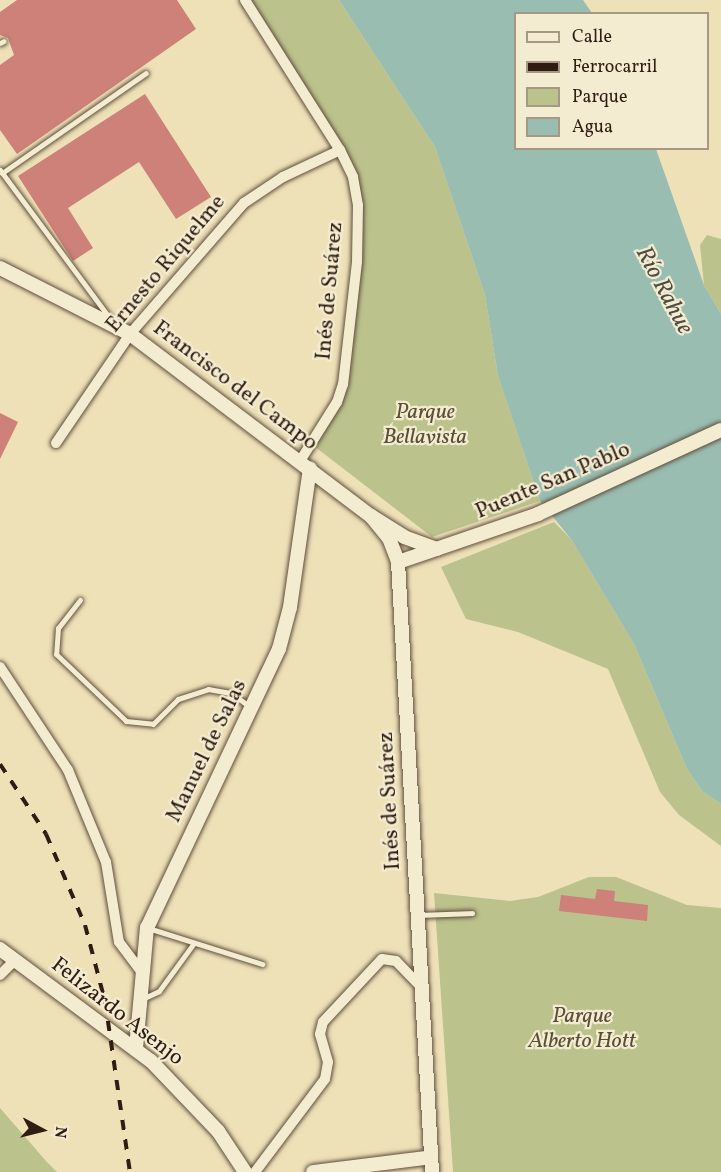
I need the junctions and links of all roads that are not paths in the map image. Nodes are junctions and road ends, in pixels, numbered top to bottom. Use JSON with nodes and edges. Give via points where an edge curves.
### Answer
{"nodes":[{"id":1,"x":245,"y":0,"type":"edge"},
{"id":2,"x":146,"y":73,"type":"dead end"},
{"id":3,"x":340,"y":150,"type":"junction"},
{"id":4,"x":1,"y":171,"type":"edge"},
{"id":5,"x":0,"y":268,"type":"edge"},
{"id":6,"x":113,"y":324,"type":"junction"},
{"id":7,"x":130,"y":334,"type":"junction"},
{"id":8,"x":721,"y":430,"type":"edge"},
{"id":9,"x":56,"y":443,"type":"dead end"},
{"id":10,"x":305,"y":464,"type":"junction"},
{"id":11,"x":371,"y":516,"type":"junction"},
{"id":12,"x":437,"y":549,"type":"junction"},
{"id":13,"x":398,"y":562,"type":"junction"},
{"id":14,"x":80,"y":600,"type":"dead end"},
{"id":15,"x":0,"y":667,"type":"edge"},
{"id":16,"x":251,"y":708,"type":"junction"},
{"id":17,"x":472,"y":914,"type":"dead end"},
{"id":18,"x":418,"y":915,"type":"junction"},
{"id":19,"x":147,"y":928,"type":"junction"},
{"id":20,"x":194,"y":943,"type":"junction"},
{"id":21,"x":0,"y":949,"type":"edge"},
{"id":22,"x":15,"y":960,"type":"junction"},
{"id":23,"x":262,"y":964,"type":"dead end"},
{"id":24,"x":141,"y":970,"type":"junction"},
{"id":25,"x":0,"y":975,"type":"edge"},
{"id":26,"x":422,"y":988,"type":"junction"},
{"id":27,"x":139,"y":1001,"type":"junction"},
{"id":28,"x":136,"y":1048,"type":"junction"},
{"id":29,"x":429,"y":1166,"type":"edge"},
{"id":30,"x":245,"y":1172,"type":"edge"},
{"id":31,"x":255,"y":1172,"type":"edge"},
{"id":32,"x":313,"y":1172,"type":"edge"}],
"edges":[{"from":1,"to":3,"type":"street","name":"Inés de Suárez"},
{"from":2,"to":4,"type":"lane"},
{"from":3,"to":7,"type":"street","name":"Ernesto Riquelme","via":[[283,177],[244,203]]},
{"from":3,"to":10,"type":"street","name":"Inés de Suárez","via":[[353,177],[358,205],[357,262],[343,384]]},
{"from":4,"to":6,"type":"lane"},
{"from":5,"to":6,"type":"street","name":"Francisco del Campo"},
{"from":6,"to":7,"type":"street","name":"Francisco del Campo"},
{"from":7,"to":9,"type":"street","name":"Ernesto Riquelme"},
{"from":7,"to":10,"type":"street","name":"Francisco del Campo"},
{"from":8,"to":12,"type":"street","name":"Puente San Pablo","via":[[538,514]]},
{"from":10,"to":11,"type":"street","name":"Francisco del Campo"},
{"from":10,"to":16,"type":"street","name":"Manuel de Salas","via":[[287,622]]},
{"from":11,"to":12,"type":"street","name":"Francisco del Campo","via":[[404,537]]},
{"from":11,"to":13,"type":"street","name":"Inés de Suárez","via":[[389,538]]},
{"from":12,"to":13,"type":"street","name":"Puente San Pablo"},
{"from":13,"to":18,"type":"street","name":"Inés de Suárez"},
{"from":14,"to":16,"type":"lane","via":[[58,628],[56,654],[126,721],[153,724],[178,699],[208,689],[231,693]]},
{"from":15,"to":24,"type":"street","via":[[68,770],[106,862],[119,942]]},
{"from":16,"to":19,"type":"street","name":"Manuel de Salas"},
{"from":17,"to":18,"type":"lane"},
{"from":18,"to":26,"type":"street","name":"Inés de Suárez"},
{"from":19,"to":20,"type":"lane"},
{"from":19,"to":24,"type":"street","name":"Manuel de Salas"},
{"from":20,"to":23,"type":"lane","via":[[225,956]]},
{"from":20,"to":27,"type":"lane","via":[[159,991]]},
{"from":21,"to":22,"type":"street","name":"Felizardo Asenjo"},
{"from":22,"to":25,"type":"street"},
{"from":22,"to":28,"type":"street","name":"Felizardo Asenjo"},
{"from":24,"to":27,"type":"street","name":"Manuel de Salas"},
{"from":26,"to":29,"type":"street","name":"Inés de Suárez"},
{"from":26,"to":31,"type":"street","via":[[396,960],[382,959],[323,1022],[320,1034],[328,1062],[325,1079]]},
{"from":27,"to":28,"type":"street","name":"Manuel de Salas"},
{"from":28,"to":30,"type":"street","name":"Felizardo Asenjo","via":[[206,1118]]},
{"from":29,"to":32,"type":"street"}]}
